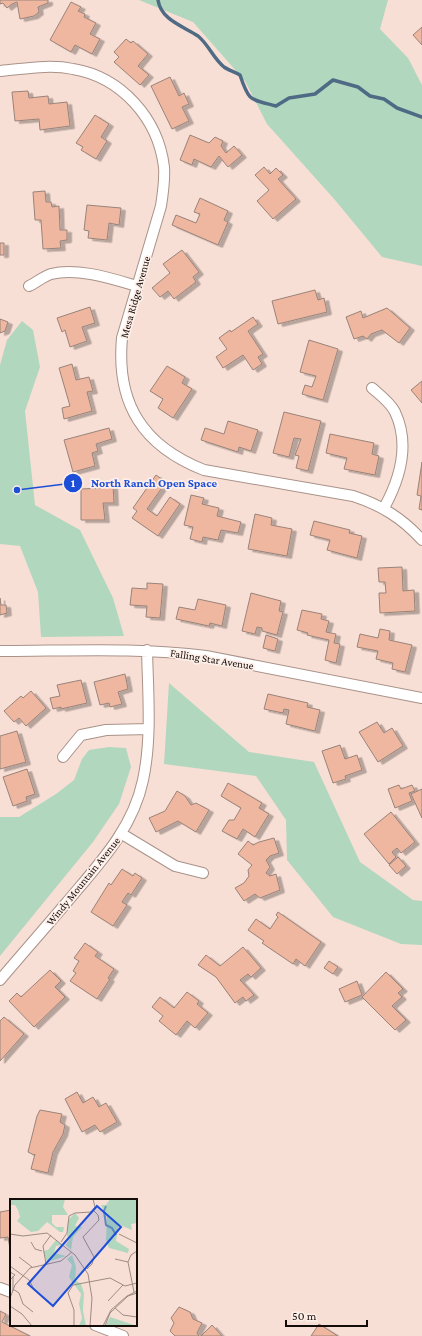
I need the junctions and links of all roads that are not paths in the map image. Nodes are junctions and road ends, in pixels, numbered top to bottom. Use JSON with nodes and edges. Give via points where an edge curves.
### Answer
{"nodes":[{"id":1,"x":0,"y":71,"type":"edge"},
{"id":2,"x":29,"y":286,"type":"dead end"},
{"id":3,"x":137,"y":286,"type":"junction"},
{"id":4,"x":372,"y":388,"type":"dead end"},
{"id":5,"x":384,"y":508,"type":"junction"},
{"id":6,"x":422,"y":540,"type":"edge"},
{"id":7,"x":147,"y":650,"type":"junction"},
{"id":8,"x":0,"y":651,"type":"edge"},
{"id":9,"x":422,"y":698,"type":"edge"},
{"id":10,"x":148,"y":729,"type":"junction"},
{"id":11,"x":63,"y":756,"type":"dead end"},
{"id":12,"x":122,"y":834,"type":"junction"},
{"id":13,"x":203,"y":873,"type":"dead end"},
{"id":14,"x":0,"y":980,"type":"edge"},
{"id":15,"x":0,"y":1288,"type":"edge"},
{"id":16,"x":10,"y":1292,"type":"edge"},
{"id":17,"x":98,"y":1326,"type":"edge"},
{"id":18,"x":123,"y":1336,"type":"edge"}],
"edges":[{"from":1,"to":3,"type":"street","name":"Mesa Ridge Avenue","via":[[57,67],[90,73],[121,90],[148,120],[161,150],[164,185],[161,206]]},
{"from":2,"to":3,"type":"street","via":[[51,274],[74,273],[97,275]]},
{"from":3,"to":5,"type":"street","name":"Mesa Ridge Avenue","via":[[122,338],[122,377],[126,396],[135,415],[159,446],[182,462],[204,470],[353,496]]},
{"from":4,"to":5,"type":"street","via":[[395,412],[402,435],[399,474]]},
{"from":5,"to":6,"type":"street","name":"Mesa Ridge Avenue","via":[[407,524]]},
{"from":7,"to":8,"type":"street","name":"Falling Star Avenue"},
{"from":7,"to":9,"type":"street","name":"Falling Star Avenue","via":[[206,656]]},
{"from":7,"to":10,"type":"street","name":"Windy Mountain Avenue"},
{"from":10,"to":11,"type":"street","via":[[106,730],[81,735]]},
{"from":10,"to":12,"type":"street","name":"Windy Mountain Avenue","via":[[143,782]]},
{"from":12,"to":13,"type":"street","via":[[175,866]]},
{"from":12,"to":14,"type":"street","name":"Windy Mountain Avenue","via":[[104,859]]},
{"from":15,"to":16,"type":"street"},
{"from":17,"to":18,"type":"street"}]}
